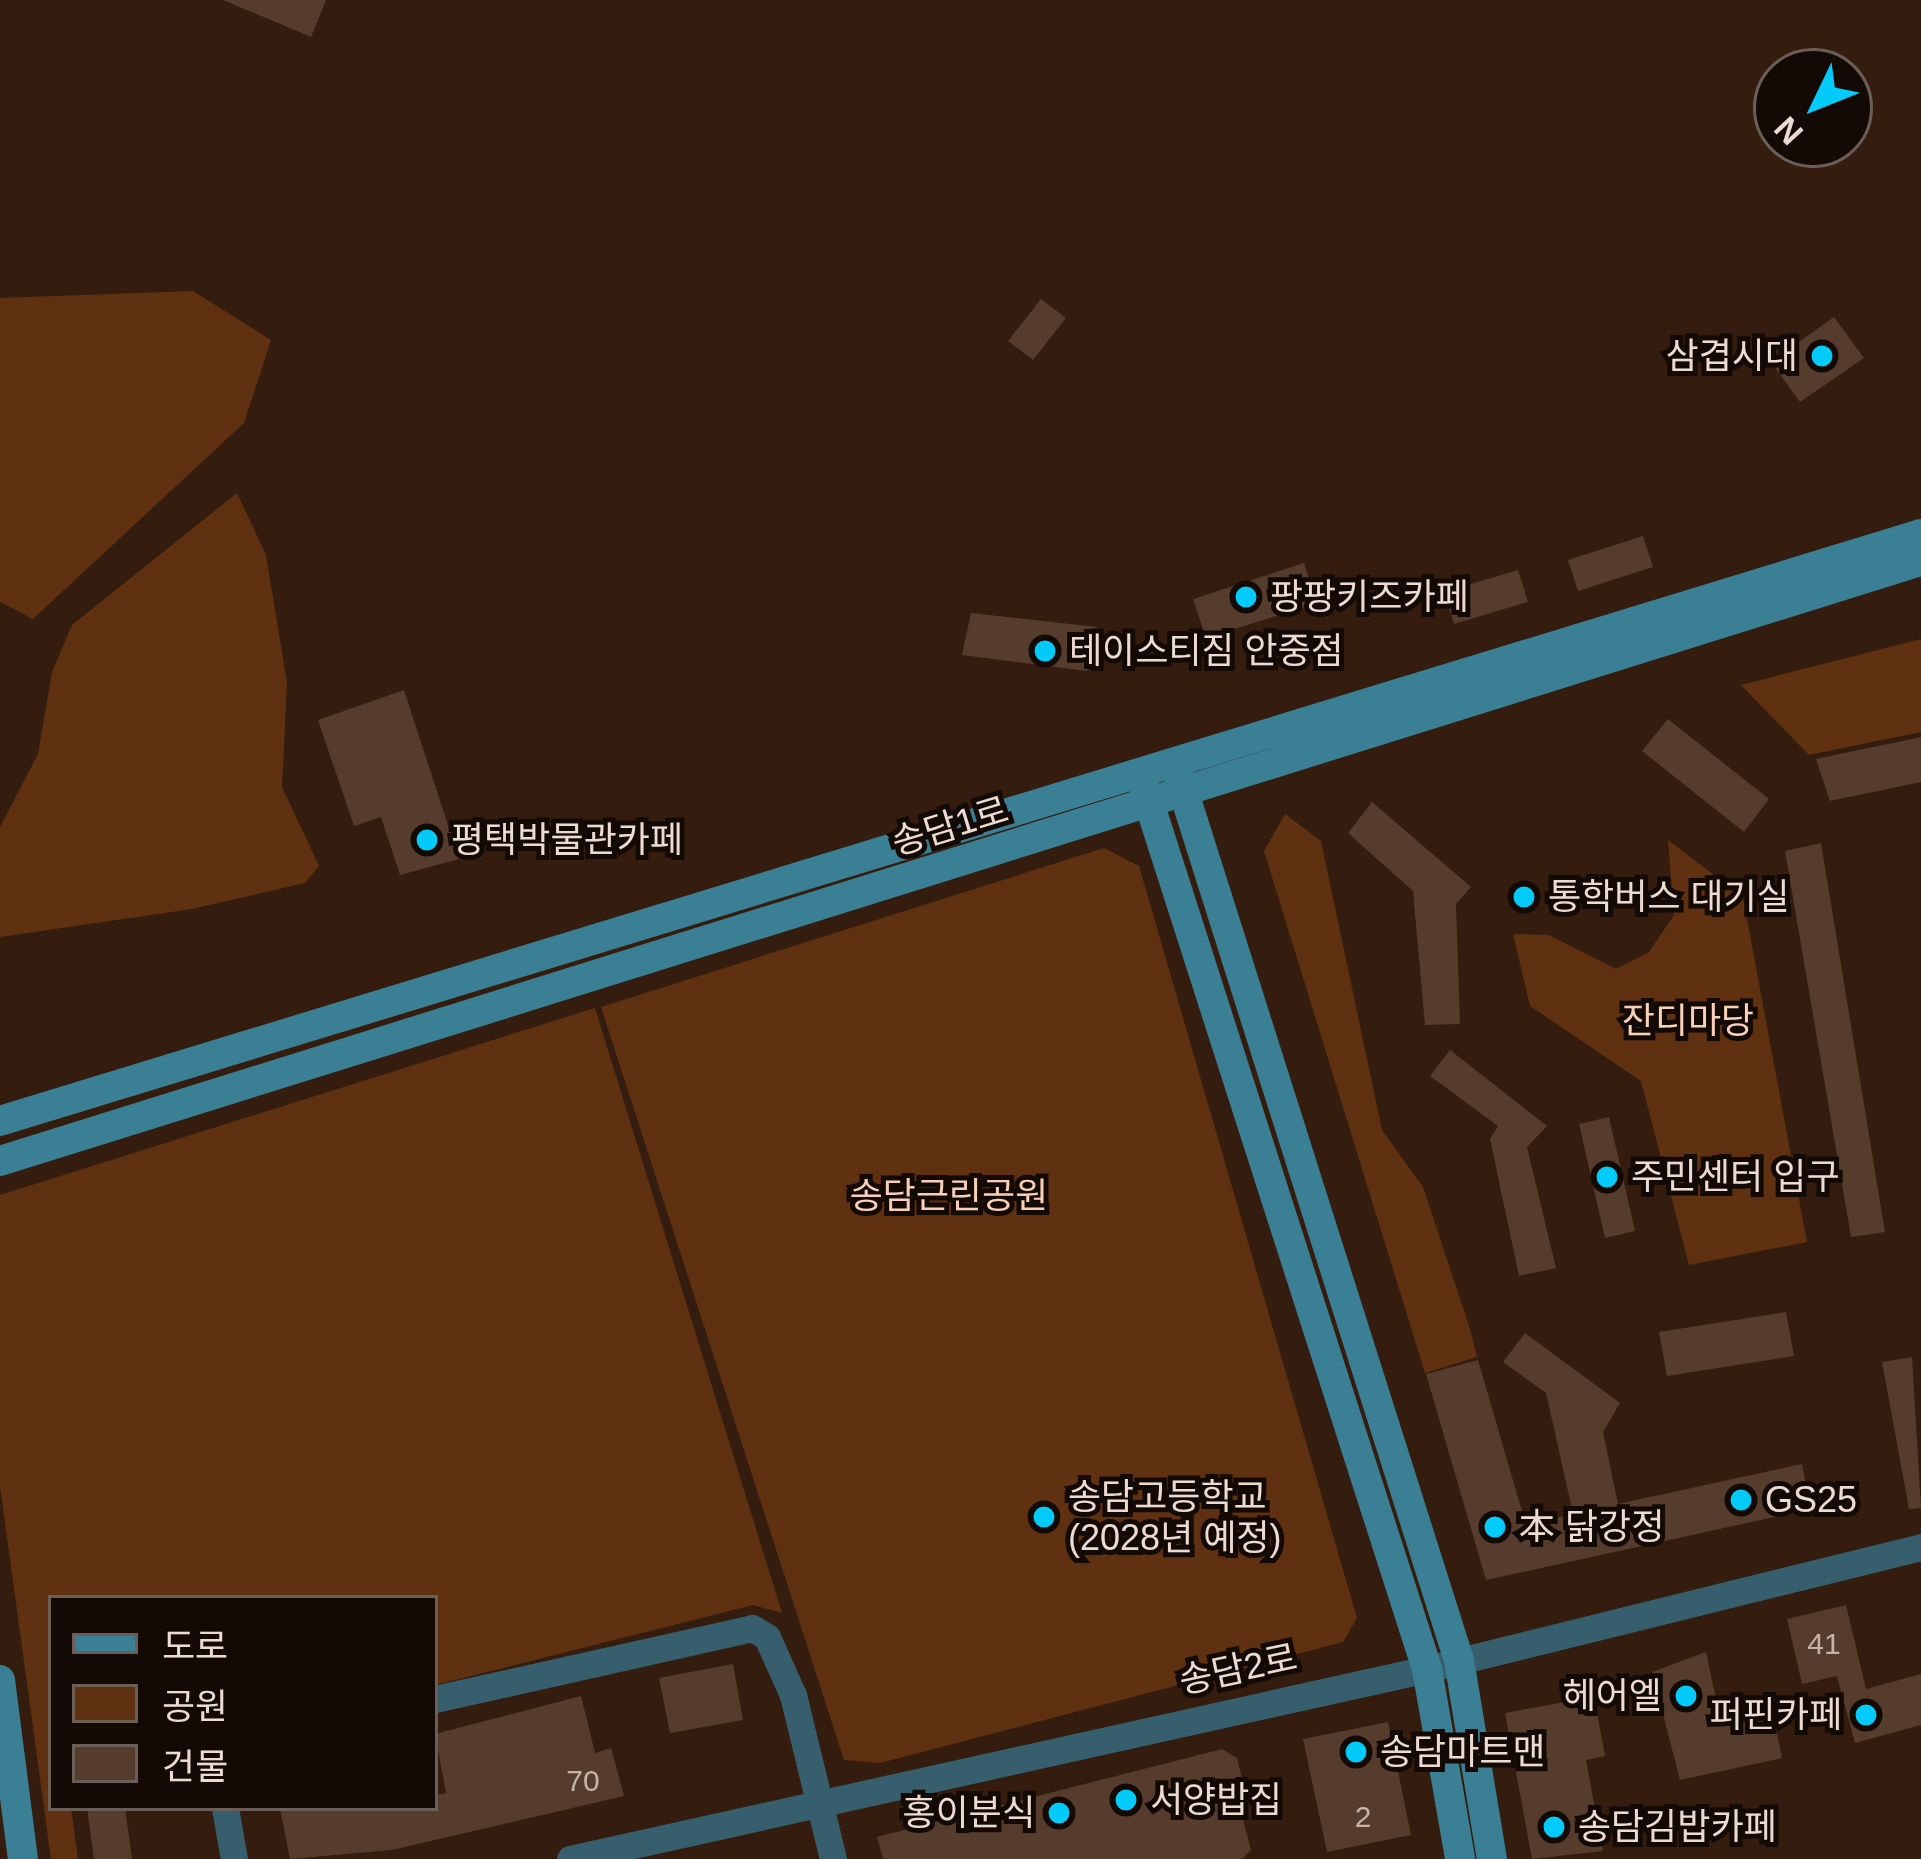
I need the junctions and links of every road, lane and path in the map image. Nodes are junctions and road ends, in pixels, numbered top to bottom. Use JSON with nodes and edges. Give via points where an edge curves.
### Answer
{"nodes":[{"id":1,"x":1921,"y":534,"type":"edge"},
{"id":2,"x":1921,"y":561,"type":"edge"},
{"id":3,"x":1138,"y":777,"type":"junction"},
{"id":4,"x":1180,"y":781,"type":"junction"},
{"id":5,"x":1153,"y":805,"type":"junction"},
{"id":6,"x":0,"y":1121,"type":"edge"},
{"id":7,"x":0,"y":1161,"type":"edge"},
{"id":8,"x":1921,"y":1547,"type":"edge"},
{"id":9,"x":1459,"y":1660,"type":"junction"},
{"id":10,"x":1427,"y":1669,"type":"junction"},
{"id":11,"x":0,"y":1680,"type":"edge"},
{"id":12,"x":438,"y":1699,"type":"edge"},
{"id":13,"x":820,"y":1803,"type":"junction"},
{"id":14,"x":226,"y":1811,"type":"edge"},
{"id":15,"x":23,"y":1859,"type":"edge"},
{"id":16,"x":234,"y":1859,"type":"edge"},
{"id":17,"x":570,"y":1859,"type":"edge"},
{"id":18,"x":833,"y":1859,"type":"edge"},
{"id":19,"x":1460,"y":1859,"type":"edge"},
{"id":20,"x":1492,"y":1859,"type":"edge"}],
"edges":[{"from":1,"to":4,"type":"main road","name":"송담1로"},
{"from":2,"to":4,"type":"main road","name":"송담1로"},
{"from":3,"to":4,"type":"main road","name":"송담1로"},
{"from":3,"to":5,"type":"main road"},
{"from":3,"to":6,"type":"main road","name":"송담1로"},
{"from":4,"to":5,"type":"main road","name":"송담1로"},
{"from":4,"to":9,"type":"main road"},
{"from":5,"to":7,"type":"main road","name":"송담1로"},
{"from":5,"to":10,"type":"main road"},
{"from":8,"to":9,"type":"street","name":"송담2로"},
{"from":9,"to":10,"type":"street","name":"송담2로"},
{"from":9,"to":20,"type":"main road"},
{"from":10,"to":13,"type":"street","name":"송담2로"},
{"from":10,"to":19,"type":"main road"},
{"from":11,"to":15,"type":"main road"},
{"from":12,"to":13,"type":"street","via":[[752,1628],[766,1637],[793,1695]]},
{"from":13,"to":17,"type":"street","name":"송담2로"},
{"from":13,"to":18,"type":"street"},
{"from":14,"to":16,"type":"street"}]}
